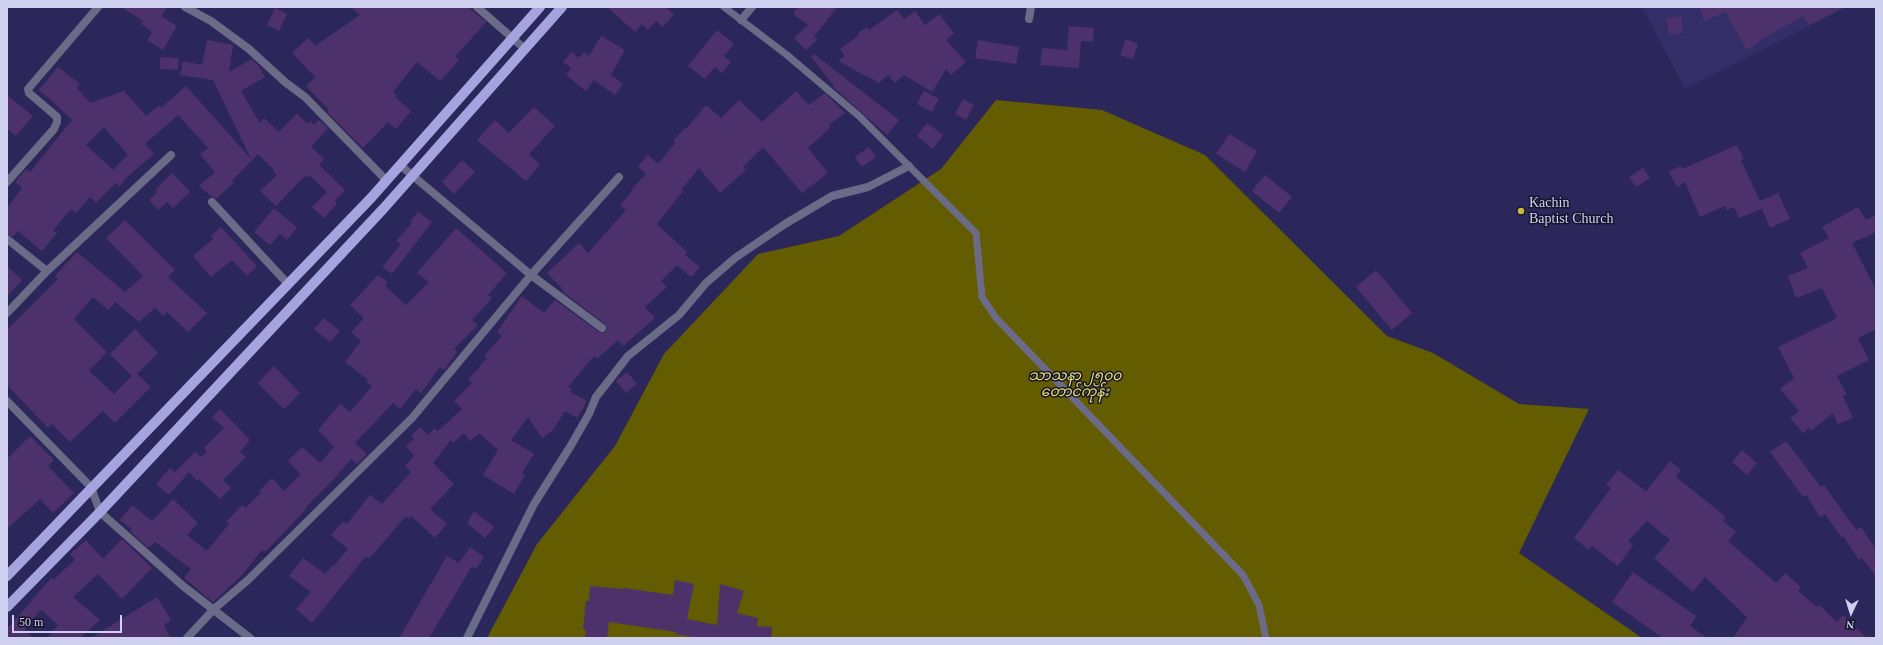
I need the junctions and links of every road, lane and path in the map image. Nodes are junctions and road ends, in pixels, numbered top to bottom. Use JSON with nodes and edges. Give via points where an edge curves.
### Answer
{"nodes":[{"id":1,"x":98,"y":7,"type":"edge"},
{"id":2,"x":185,"y":7,"type":"edge"},
{"id":3,"x":477,"y":7,"type":"edge"},
{"id":4,"x":540,"y":7,"type":"edge"},
{"id":5,"x":562,"y":7,"type":"edge"},
{"id":6,"x":724,"y":7,"type":"edge"},
{"id":7,"x":752,"y":7,"type":"edge"},
{"id":8,"x":1031,"y":7,"type":"edge"},
{"id":9,"x":1029,"y":19,"type":"dead end"},
{"id":10,"x":741,"y":20,"type":"junction"},
{"id":11,"x":512,"y":38,"type":"junction"},
{"id":12,"x":525,"y":49,"type":"junction"},
{"id":13,"x":171,"y":155,"type":"dead end"},
{"id":14,"x":400,"y":165,"type":"junction"},
{"id":15,"x":908,"y":166,"type":"junction"},
{"id":16,"x":412,"y":176,"type":"junction"},
{"id":17,"x":619,"y":177,"type":"dead end"},
{"id":18,"x":386,"y":180,"type":"junction"},
{"id":19,"x":7,"y":182,"type":"edge"},
{"id":20,"x":212,"y":202,"type":"dead end"},
{"id":21,"x":7,"y":239,"type":"edge"},
{"id":22,"x":47,"y":271,"type":"junction"},
{"id":23,"x":531,"y":275,"type":"junction"},
{"id":24,"x":288,"y":284,"type":"junction"},
{"id":25,"x":7,"y":313,"type":"edge"},
{"id":26,"x":602,"y":328,"type":"dead end"},
{"id":27,"x":7,"y":401,"type":"edge"},
{"id":28,"x":92,"y":487,"type":"junction"},
{"id":29,"x":100,"y":512,"type":"junction"},
{"id":30,"x":7,"y":576,"type":"edge"},
{"id":31,"x":7,"y":607,"type":"edge"},
{"id":32,"x":214,"y":609,"type":"junction"},
{"id":33,"x":187,"y":638,"type":"edge"},
{"id":34,"x":250,"y":638,"type":"edge"},
{"id":35,"x":467,"y":638,"type":"edge"},
{"id":36,"x":1266,"y":638,"type":"edge"}],
"edges":[{"from":1,"to":19,"type":"street","via":[[28,89],[57,117],[57,122],[54,129]]},
{"from":2,"to":18,"type":"street","via":[[218,25],[305,97]]},
{"from":3,"to":11,"type":"street"},
{"from":4,"to":11,"type":"main road"},
{"from":5,"to":12,"type":"main road"},
{"from":6,"to":10,"type":"lane"},
{"from":7,"to":10,"type":"street"},
{"from":8,"to":9,"type":"street"},
{"from":10,"to":15,"type":"lane","via":[[859,116]]},
{"from":11,"to":12,"type":"street"},
{"from":11,"to":14,"type":"main road"},
{"from":12,"to":16,"type":"main road"},
{"from":13,"to":22,"type":"street"},
{"from":14,"to":16,"type":"street"},
{"from":14,"to":18,"type":"main road"},
{"from":15,"to":35,"type":"street","via":[[868,187],[832,196],[735,258],[706,283],[679,315],[628,356],[596,397],[570,447],[534,504]]},
{"from":15,"to":36,"type":"lane","via":[[976,233],[982,297],[996,318],[1243,575],[1259,606]]},
{"from":16,"to":23,"type":"street"},
{"from":16,"to":29,"type":"main road"},
{"from":17,"to":23,"type":"street"},
{"from":18,"to":24,"type":"main road"},
{"from":20,"to":24,"type":"street"},
{"from":21,"to":22,"type":"street"},
{"from":22,"to":25,"type":"street"},
{"from":23,"to":26,"type":"street"},
{"from":23,"to":32,"type":"street","via":[[412,418],[249,579]]},
{"from":24,"to":28,"type":"main road"},
{"from":27,"to":28,"type":"street"},
{"from":28,"to":29,"type":"street"},
{"from":28,"to":30,"type":"main road"},
{"from":29,"to":31,"type":"main road"},
{"from":29,"to":32,"type":"street","via":[[183,586]]},
{"from":32,"to":33,"type":"street"},
{"from":32,"to":34,"type":"street"}]}
